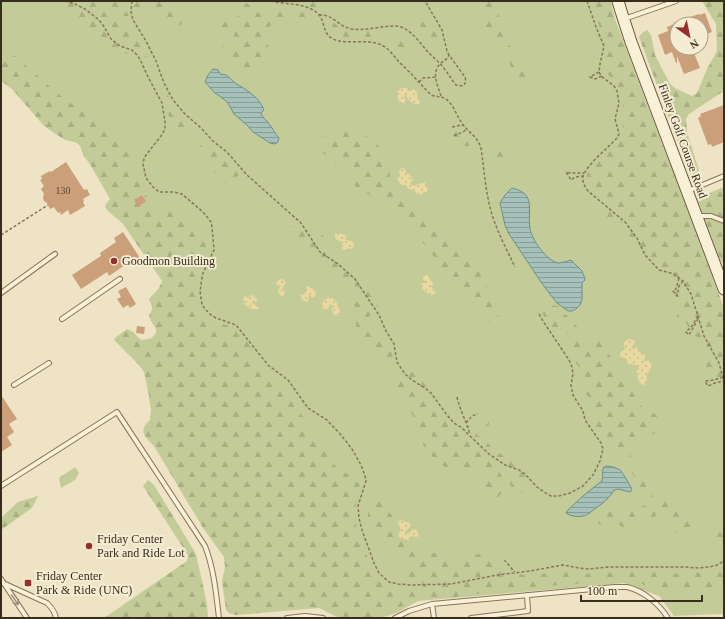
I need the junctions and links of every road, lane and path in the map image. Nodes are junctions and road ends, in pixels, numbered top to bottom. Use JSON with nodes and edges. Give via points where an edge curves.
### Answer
{"nodes":[{"id":1,"x":65,"y":1,"type":"edge"},
{"id":2,"x":132,"y":1,"type":"edge"},
{"id":3,"x":271,"y":1,"type":"edge"},
{"id":4,"x":425,"y":1,"type":"edge"},
{"id":5,"x":586,"y":1,"type":"edge"},
{"id":6,"x":618,"y":1,"type":"edge"},
{"id":7,"x":676,"y":1,"type":"edge"},
{"id":8,"x":319,"y":15,"type":"junction"},
{"id":9,"x":623,"y":19,"type":"junction"},
{"id":10,"x":449,"y":55,"type":"junction"},
{"id":11,"x":440,"y":64,"type":"junction"},
{"id":12,"x":599,"y":72,"type":"junction"},
{"id":13,"x":602,"y":76,"type":"junction"},
{"id":14,"x":436,"y":77,"type":"junction"},
{"id":15,"x":419,"y":82,"type":"junction"},
{"id":16,"x":441,"y":96,"type":"junction"},
{"id":17,"x":463,"y":125,"type":"junction"},
{"id":18,"x":452,"y":127,"type":"dead end"},
{"id":19,"x":466,"y":129,"type":"junction"},
{"id":20,"x":454,"y":136,"type":"dead end"},
{"id":21,"x":584,"y":175,"type":"junction"},
{"id":22,"x":724,"y":176,"type":"edge"},
{"id":23,"x":688,"y":191,"type":"junction"},
{"id":24,"x":48,"y":205,"type":"dead end"},
{"id":25,"x":697,"y":216,"type":"junction"},
{"id":26,"x":724,"y":221,"type":"edge"},
{"id":27,"x":1,"y":235,"type":"edge"},
{"id":28,"x":55,"y":254,"type":"dead end"},
{"id":29,"x":515,"y":267,"type":"dead end"},
{"id":30,"x":721,"y":269,"type":"edge"},
{"id":31,"x":679,"y":277,"type":"junction"},
{"id":32,"x":120,"y":279,"type":"dead end"},
{"id":33,"x":683,"y":282,"type":"junction"},
{"id":34,"x":724,"y":289,"type":"edge"},
{"id":35,"x":1,"y":292,"type":"edge"},
{"id":36,"x":538,"y":312,"type":"dead end"},
{"id":37,"x":698,"y":318,"type":"junction"},
{"id":38,"x":62,"y":319,"type":"dead end"},
{"id":39,"x":49,"y":363,"type":"dead end"},
{"id":40,"x":723,"y":377,"type":"junction"},
{"id":41,"x":724,"y":381,"type":"edge"},
{"id":42,"x":14,"y":385,"type":"dead end"},
{"id":43,"x":457,"y":397,"type":"dead end"},
{"id":44,"x":478,"y":414,"type":"dead end"},
{"id":45,"x":466,"y":423,"type":"junction"},
{"id":46,"x":470,"y":436,"type":"junction"},
{"id":47,"x":1,"y":486,"type":"edge"},
{"id":48,"x":504,"y":560,"type":"dead end"},
{"id":49,"x":724,"y":560,"type":"edge"},
{"id":50,"x":515,"y":572,"type":"junction"},
{"id":51,"x":2,"y":581,"type":"edge"},
{"id":52,"x":527,"y":595,"type":"junction"},
{"id":53,"x":432,"y":604,"type":"junction"},
{"id":54,"x":27,"y":618,"type":"edge"},
{"id":55,"x":56,"y":618,"type":"edge"},
{"id":56,"x":219,"y":618,"type":"edge"},
{"id":57,"x":287,"y":618,"type":"edge"},
{"id":58,"x":323,"y":618,"type":"edge"},
{"id":59,"x":395,"y":618,"type":"edge"},
{"id":60,"x":434,"y":618,"type":"edge"},
{"id":61,"x":471,"y":618,"type":"edge"},
{"id":62,"x":668,"y":618,"type":"edge"}],
"edges":[{"from":1,"to":50,"type":"path","via":[[85,9],[99,20],[111,40],[132,50],[140,59],[162,103],[165,122],[165,129],[144,159],[146,178],[160,192],[182,194],[211,222],[214,250],[203,273],[200,291],[202,305],[216,318],[236,325],[268,365],[288,380],[308,408],[327,420],[352,449],[366,481],[358,506],[360,524],[379,573],[389,582],[412,585],[451,584]]},
{"from":2,"to":46,"type":"path","via":[[133,20],[146,40],[164,83],[178,107],[227,152],[247,175],[301,223],[320,252],[355,279],[379,315],[394,344],[397,362],[405,374],[431,393],[454,423]]},
{"from":3,"to":8,"type":"path","via":[[305,6]]},
{"from":4,"to":10,"type":"path","via":[[442,30]]},
{"from":5,"to":12,"type":"path","via":[[604,46]]},
{"from":6,"to":9,"type":"street","name":"Finley Golf Course Road"},
{"from":7,"to":9,"type":"lane"},
{"from":8,"to":11,"type":"path","via":[[330,16],[339,24],[351,29],[396,26],[403,28]]},
{"from":8,"to":15,"type":"path","via":[[334,40],[381,44]]},
{"from":9,"to":23,"type":"street","name":"Finley Golf Course Road"},
{"from":10,"to":11,"type":"path"},
{"from":10,"to":11,"type":"path","via":[[466,80],[463,86],[456,84]]},
{"from":11,"to":14,"type":"path","via":[[435,72]]},
{"from":12,"to":13,"type":"path"},
{"from":12,"to":13,"type":"path","via":[[590,77],[595,80]]},
{"from":13,"to":21,"type":"path","via":[[610,82],[619,98],[615,119],[619,134]]},
{"from":14,"to":15,"type":"path","via":[[423,78]]},
{"from":14,"to":16,"type":"path"},
{"from":15,"to":16,"type":"path","via":[[431,95]]},
{"from":16,"to":17,"type":"path","via":[[451,104]]},
{"from":17,"to":18,"type":"path"},
{"from":17,"to":19,"type":"path"},
{"from":19,"to":20,"type":"path"},
{"from":19,"to":29,"type":"path","via":[[480,143],[490,207],[499,235]]},
{"from":21,"to":21,"type":"path","via":[[570,173],[566,172],[571,180]]},
{"from":21,"to":31,"type":"path","via":[[586,188],[625,222],[654,265],[659,270]]},
{"from":22,"to":23,"type":"lane"},
{"from":23,"to":25,"type":"street","name":"Finley Golf Course Road"},
{"from":24,"to":27,"type":"path"},
{"from":25,"to":26,"type":"lane","via":[[711,216]]},
{"from":25,"to":30,"type":"street","name":"Finley Golf Course Road"},
{"from":28,"to":35,"type":"lane"},
{"from":30,"to":34,"type":"street","name":"Finley Golf Course Road"},
{"from":31,"to":33,"type":"path"},
{"from":31,"to":33,"type":"path","via":[[673,291],[677,296],[679,286]]},
{"from":32,"to":38,"type":"lane"},
{"from":33,"to":37,"type":"path"},
{"from":36,"to":46,"type":"path","via":[[569,360],[573,374],[572,395],[601,443],[603,449],[597,469],[583,486],[570,493],[551,496],[537,487],[525,474],[489,454]]},
{"from":37,"to":37,"type":"path","via":[[689,335],[686,332]]},
{"from":37,"to":40,"type":"path"},
{"from":39,"to":42,"type":"lane"},
{"from":40,"to":41,"type":"path"},
{"from":40,"to":41,"type":"path","via":[[705,381],[708,386]]},
{"from":43,"to":45,"type":"path"},
{"from":44,"to":45,"type":"path","via":[[469,418]]},
{"from":45,"to":46,"type":"path"},
{"from":47,"to":56,"type":"lane","via":[[117,412],[205,546],[213,574]]},
{"from":48,"to":50,"type":"path"},
{"from":49,"to":50,"type":"path","via":[[717,565],[700,568],[579,568],[563,565]]},
{"from":51,"to":54,"type":"lane","one_way":true},
{"from":51,"to":55,"type":"lane","via":[[47,603]]},
{"from":52,"to":53,"type":"lane"},
{"from":52,"to":61,"type":"lane","via":[[528,611]]},
{"from":52,"to":62,"type":"lane","via":[[628,587],[654,601]]},
{"from":53,"to":59,"type":"lane"},
{"from":53,"to":60,"type":"lane"},
{"from":57,"to":58,"type":"lane"}]}
